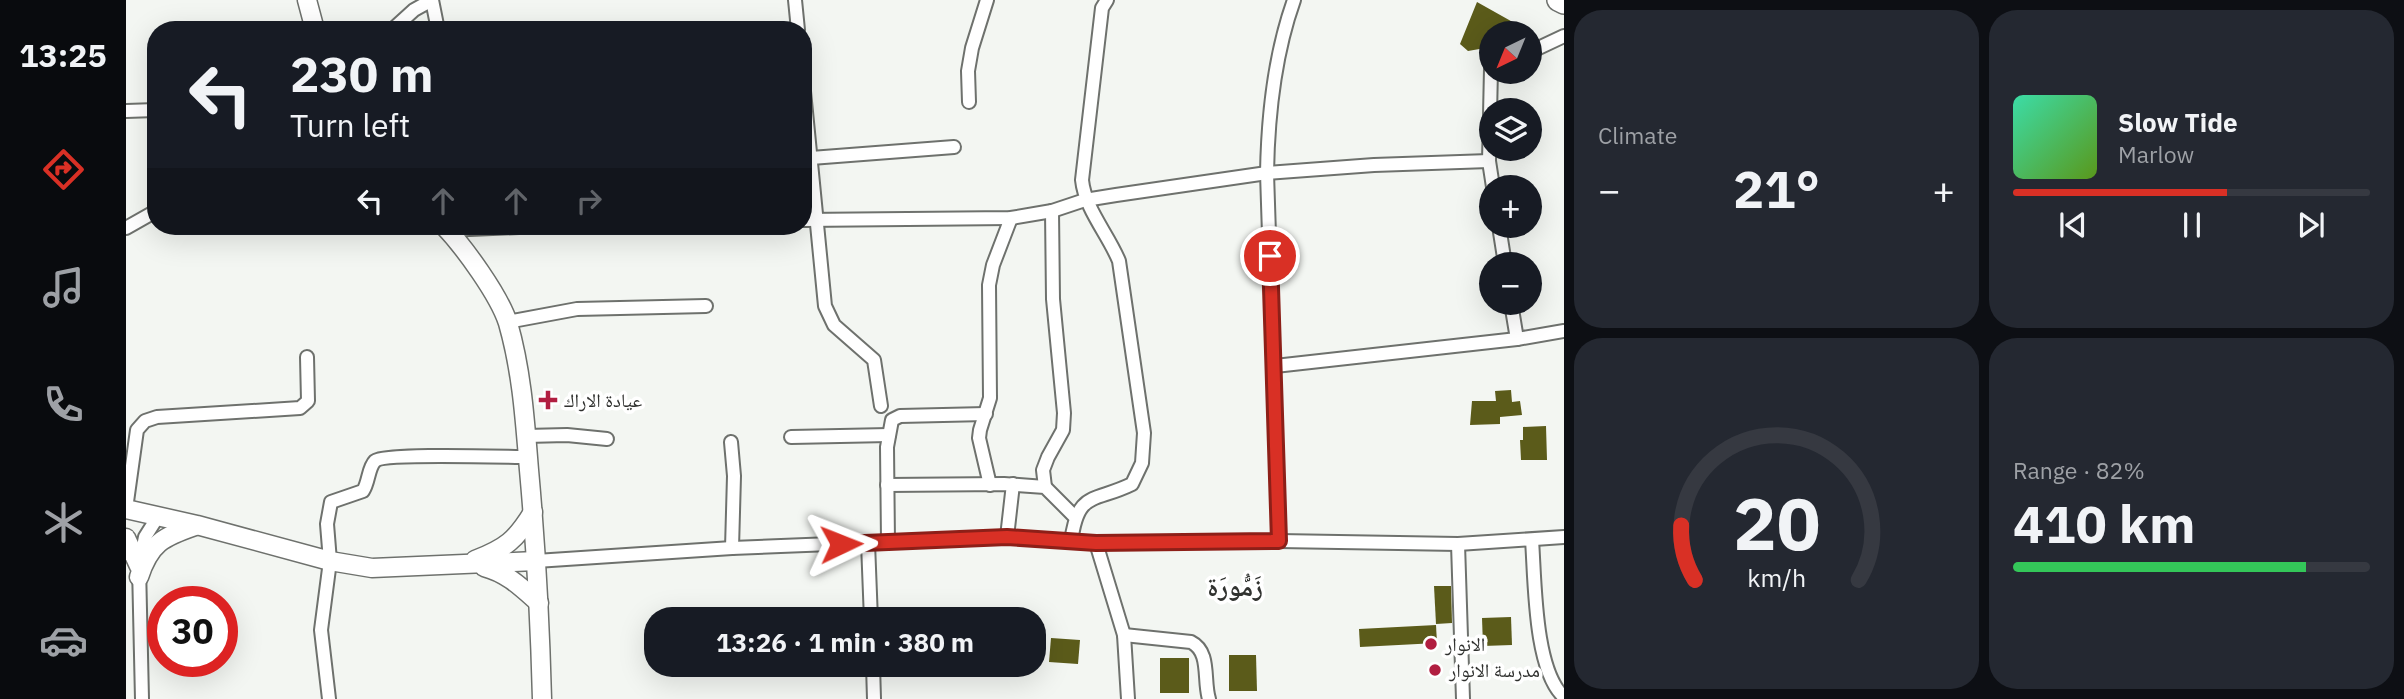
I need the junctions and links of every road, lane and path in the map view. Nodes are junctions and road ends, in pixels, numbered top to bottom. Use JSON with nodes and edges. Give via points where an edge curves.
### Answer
{"nodes":[{"id":1,"x":307,"y":0,"type":"edge"},
{"id":2,"x":795,"y":0,"type":"edge"},
{"id":3,"x":987,"y":0,"type":"edge"},
{"id":4,"x":1107,"y":0,"type":"edge"},
{"id":5,"x":1294,"y":0,"type":"edge"},
{"id":6,"x":1558,"y":0,"type":"edge"},
{"id":7,"x":1564,"y":3,"type":"edge"},
{"id":8,"x":313,"y":21,"type":"edge"},
{"id":9,"x":402,"y":21,"type":"edge"},
{"id":10,"x":436,"y":21,"type":"edge"},
{"id":11,"x":797,"y":21,"type":"edge"},
{"id":12,"x":1564,"y":36,"type":"edge"},
{"id":13,"x":1542,"y":46,"type":"edge"},
{"id":14,"x":969,"y":102,"type":"dead end"},
{"id":15,"x":147,"y":110,"type":"edge"},
{"id":16,"x":126,"y":111,"type":"edge"},
{"id":17,"x":954,"y":147,"type":"dead end"},
{"id":18,"x":812,"y":158,"type":"edge"},
{"id":19,"x":1489,"y":161,"type":"joint"},
{"id":20,"x":812,"y":167,"type":"edge"},
{"id":21,"x":1267,"y":173,"type":"junction"},
{"id":22,"x":1491,"y":175,"type":"edge"},
{"id":23,"x":1085,"y":200,"type":"junction"},
{"id":24,"x":1052,"y":211,"type":"junction"},
{"id":25,"x":147,"y":216,"type":"edge"},
{"id":26,"x":1010,"y":218,"type":"junction"},
{"id":27,"x":812,"y":220,"type":"edge"},
{"id":28,"x":818,"y":220,"type":"junction"},
{"id":29,"x":126,"y":228,"type":"edge"},
{"id":30,"x":451,"y":235,"type":"edge"},
{"id":31,"x":706,"y":306,"type":"dead end"},
{"id":32,"x":1513,"y":315,"type":"edge"},
{"id":33,"x":507,"y":322,"type":"junction"},
{"id":34,"x":1564,"y":331,"type":"edge"},
{"id":35,"x":1517,"y":339,"type":"junction"},
{"id":36,"x":307,"y":357,"type":"dead end"},
{"id":37,"x":1275,"y":366,"type":"junction"},
{"id":38,"x":881,"y":406,"type":"dead end"},
{"id":39,"x":986,"y":414,"type":"junction"},
{"id":40,"x":889,"y":435,"type":"junction"},
{"id":41,"x":526,"y":436,"type":"junction"},
{"id":42,"x":791,"y":437,"type":"dead end"},
{"id":43,"x":607,"y":439,"type":"dead end"},
{"id":44,"x":731,"y":442,"type":"dead end"},
{"id":45,"x":528,"y":457,"type":"junction"},
{"id":46,"x":1013,"y":484,"type":"junction"},
{"id":47,"x":887,"y":485,"type":"junction"},
{"id":48,"x":990,"y":485,"type":"junction"},
{"id":49,"x":1045,"y":487,"type":"junction"},
{"id":50,"x":126,"y":509,"type":"edge"},
{"id":51,"x":533,"y":512,"type":"junction"},
{"id":52,"x":1075,"y":517,"type":"junction"},
{"id":53,"x":157,"y":518,"type":"junction"},
{"id":54,"x":197,"y":525,"type":"junction"},
{"id":55,"x":1007,"y":537,"type":"junction"},
{"id":56,"x":1564,"y":537,"type":"edge"},
{"id":57,"x":126,"y":538,"type":"edge"},
{"id":58,"x":1532,"y":540,"type":"junction"},
{"id":59,"x":1279,"y":541,"type":"junction"},
{"id":60,"x":888,"y":542,"type":"junction"},
{"id":61,"x":1071,"y":542,"type":"junction"},
{"id":62,"x":868,"y":543,"type":"junction"},
{"id":63,"x":1096,"y":543,"type":"junction"},
{"id":64,"x":1458,"y":544,"type":"junction"},
{"id":65,"x":732,"y":548,"type":"junction"},
{"id":66,"x":330,"y":561,"type":"junction"},
{"id":67,"x":536,"y":561,"type":"junction"},
{"id":68,"x":467,"y":565,"type":"junction"},
{"id":69,"x":139,"y":572,"type":"junction"},
{"id":70,"x":539,"y":603,"type":"junction"},
{"id":71,"x":870,"y":607,"type":"edge"},
{"id":72,"x":1124,"y":635,"type":"junction"},
{"id":73,"x":873,"y":677,"type":"edge"},
{"id":74,"x":1564,"y":697,"type":"edge"},
{"id":75,"x":142,"y":699,"type":"edge"},
{"id":76,"x":329,"y":699,"type":"edge"},
{"id":77,"x":542,"y":699,"type":"edge"},
{"id":78,"x":874,"y":699,"type":"edge"},
{"id":79,"x":1128,"y":699,"type":"edge"},
{"id":80,"x":1209,"y":699,"type":"edge"},
{"id":81,"x":1462,"y":699,"type":"edge"}],
"edges":[{"from":1,"to":8,"type":"street"},
{"from":2,"to":11,"type":"street"},
{"from":3,"to":14,"type":"street","via":[[972,48]]},
{"from":4,"to":23,"type":"street","via":[[1102,8],[1082,175]]},
{"from":5,"to":21,"type":"street","via":[[1272,85]]},
{"from":6,"to":7,"type":"main road"},
{"from":9,"to":10,"type":"street","via":[[432,0]]},
{"from":12,"to":13,"type":"street"},
{"from":15,"to":16,"type":"street"},
{"from":17,"to":18,"type":"street"},
{"from":19,"to":21,"type":"street"},
{"from":19,"to":22,"type":"street"},
{"from":20,"to":28,"type":"street"},
{"from":21,"to":23,"type":"street"},
{"from":21,"to":37,"type":"street"},
{"from":23,"to":24,"type":"street"},
{"from":23,"to":52,"type":"street","via":[[1119,261],[1144,433],[1142,463],[1132,484],[1089,499]]},
{"from":24,"to":26,"type":"street"},
{"from":24,"to":49,"type":"street","via":[[1053,299],[1064,413],[1063,430],[1043,470]]},
{"from":25,"to":29,"type":"street"},
{"from":26,"to":28,"type":"street"},
{"from":26,"to":39,"type":"street","via":[[989,285],[991,383]]},
{"from":27,"to":28,"type":"street"},
{"from":28,"to":38,"type":"street","via":[[825,306],[834,326],[874,360]]},
{"from":30,"to":33,"type":"street","via":[[482,276]]},
{"from":31,"to":33,"type":"street","via":[[577,309]]},
{"from":32,"to":35,"type":"street"},
{"from":33,"to":41,"type":"street","via":[[525,408]]},
{"from":34,"to":35,"type":"street"},
{"from":35,"to":37,"type":"street"},
{"from":36,"to":50,"type":"street","via":[[310,394],[300,408],[145,421],[137,430]]},
{"from":37,"to":59,"type":"street"},
{"from":39,"to":40,"type":"street","via":[[900,416],[892,420]]},
{"from":39,"to":48,"type":"street","via":[[979,438]]},
{"from":40,"to":42,"type":"street"},
{"from":40,"to":47,"type":"street"},
{"from":41,"to":43,"type":"street"},
{"from":41,"to":45,"type":"street"},
{"from":44,"to":65,"type":"street"},
{"from":45,"to":51,"type":"street"},
{"from":45,"to":66,"type":"street","via":[[421,455],[376,460],[363,491],[331,502],[327,524]]},
{"from":46,"to":48,"type":"street"},
{"from":46,"to":49,"type":"street"},
{"from":46,"to":55,"type":"street"},
{"from":47,"to":48,"type":"street"},
{"from":47,"to":60,"type":"street"},
{"from":49,"to":52,"type":"street"},
{"from":50,"to":53,"type":"street"},
{"from":51,"to":67,"type":"street"},
{"from":51,"to":68,"type":"street","via":[[508,545]]},
{"from":52,"to":61,"type":"street"},
{"from":53,"to":54,"type":"street"},
{"from":53,"to":69,"type":"street","via":[[145,537]]},
{"from":54,"to":66,"type":"street"},
{"from":54,"to":69,"type":"street","via":[[157,542]]},
{"from":55,"to":60,"type":"street"},
{"from":55,"to":61,"type":"street"},
{"from":56,"to":58,"type":"street"},
{"from":57,"to":69,"type":"street"},
{"from":58,"to":64,"type":"street"},
{"from":58,"to":74,"type":"street","via":[[1539,631],[1548,673]]},
{"from":59,"to":63,"type":"street"},
{"from":59,"to":64,"type":"street"},
{"from":60,"to":62,"type":"street"},
{"from":61,"to":63,"type":"street"},
{"from":62,"to":65,"type":"street"},
{"from":62,"to":71,"type":"street"},
{"from":63,"to":72,"type":"street"},
{"from":64,"to":81,"type":"street"},
{"from":65,"to":67,"type":"street"},
{"from":66,"to":68,"type":"street","via":[[372,568]]},
{"from":66,"to":76,"type":"street","via":[[321,630]]},
{"from":67,"to":68,"type":"street"},
{"from":67,"to":70,"type":"street"},
{"from":68,"to":70,"type":"street","via":[[497,570]]},
{"from":69,"to":75,"type":"street"},
{"from":70,"to":77,"type":"street"},
{"from":72,"to":79,"type":"street"},
{"from":72,"to":80,"type":"street","via":[[1196,644],[1204,655]]},
{"from":73,"to":78,"type":"street"}]}
